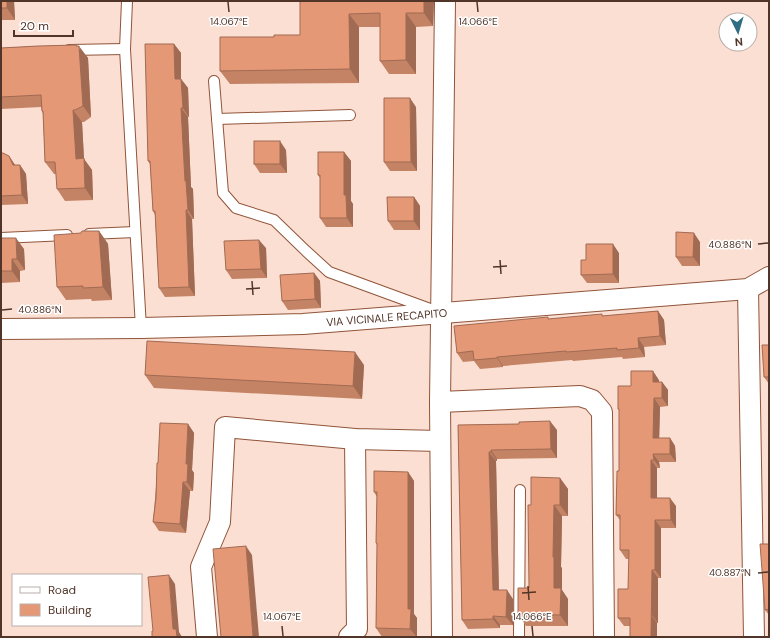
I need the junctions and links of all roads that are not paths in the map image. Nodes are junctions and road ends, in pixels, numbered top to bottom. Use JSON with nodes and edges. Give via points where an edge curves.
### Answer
{"nodes":[{"id":1,"x":127,"y":1,"type":"edge"},
{"id":2,"x":445,"y":1,"type":"edge"},
{"id":3,"x":125,"y":49,"type":"junction"},
{"id":4,"x":63,"y":51,"type":"edge"},
{"id":5,"x":214,"y":81,"type":"dead end"},
{"id":6,"x":350,"y":115,"type":"dead end"},
{"id":7,"x":217,"y":119,"type":"junction"},
{"id":8,"x":135,"y":232,"type":"junction"},
{"id":9,"x":1,"y":238,"type":"edge"},
{"id":10,"x":769,"y":277,"type":"edge"},
{"id":11,"x":748,"y":289,"type":"junction"},
{"id":12,"x":442,"y":313,"type":"junction"},
{"id":13,"x":140,"y":328,"type":"junction"},
{"id":14,"x":1,"y":329,"type":"edge"},
{"id":15,"x":440,"y":402,"type":"junction"},
{"id":16,"x":355,"y":439,"type":"junction"},
{"id":17,"x":440,"y":442,"type":"junction"},
{"id":18,"x":520,"y":490,"type":"dead end"},
{"id":19,"x":207,"y":637,"type":"edge"},
{"id":20,"x":349,"y":637,"type":"edge"},
{"id":21,"x":442,"y":637,"type":"edge"},
{"id":22,"x":519,"y":637,"type":"edge"},
{"id":23,"x":604,"y":637,"type":"edge"},
{"id":24,"x":754,"y":637,"type":"edge"}],
"edges":[{"from":1,"to":3,"type":"lane"},
{"from":2,"to":12,"type":"street"},
{"from":3,"to":4,"type":"lane"},
{"from":3,"to":8,"type":"lane"},
{"from":5,"to":7,"type":"lane"},
{"from":6,"to":7,"type":"lane"},
{"from":7,"to":12,"type":"lane","via":[[223,193],[236,208],[274,220],[329,272]]},
{"from":8,"to":9,"type":"lane"},
{"from":8,"to":13,"type":"lane"},
{"from":10,"to":11,"type":"street","name":"VIA VICINALE RECAPITO"},
{"from":11,"to":12,"type":"street","name":"VIA VICINALE RECAPITO"},
{"from":11,"to":24,"type":"street"},
{"from":12,"to":13,"type":"street","name":"VIA VICINALE RECAPITO","via":[[303,324]]},
{"from":12,"to":15,"type":"street"},
{"from":13,"to":14,"type":"street","name":"VIA VICINALE RECAPITO"},
{"from":15,"to":17,"type":"street"},
{"from":15,"to":23,"type":"street","via":[[580,396],[592,400],[602,412]]},
{"from":16,"to":17,"type":"street"},
{"from":16,"to":19,"type":"street","via":[[225,427],[220,522],[201,567]]},
{"from":16,"to":20,"type":"street","via":[[357,629]]},
{"from":17,"to":21,"type":"street"},
{"from":18,"to":22,"type":"lane"}]}
